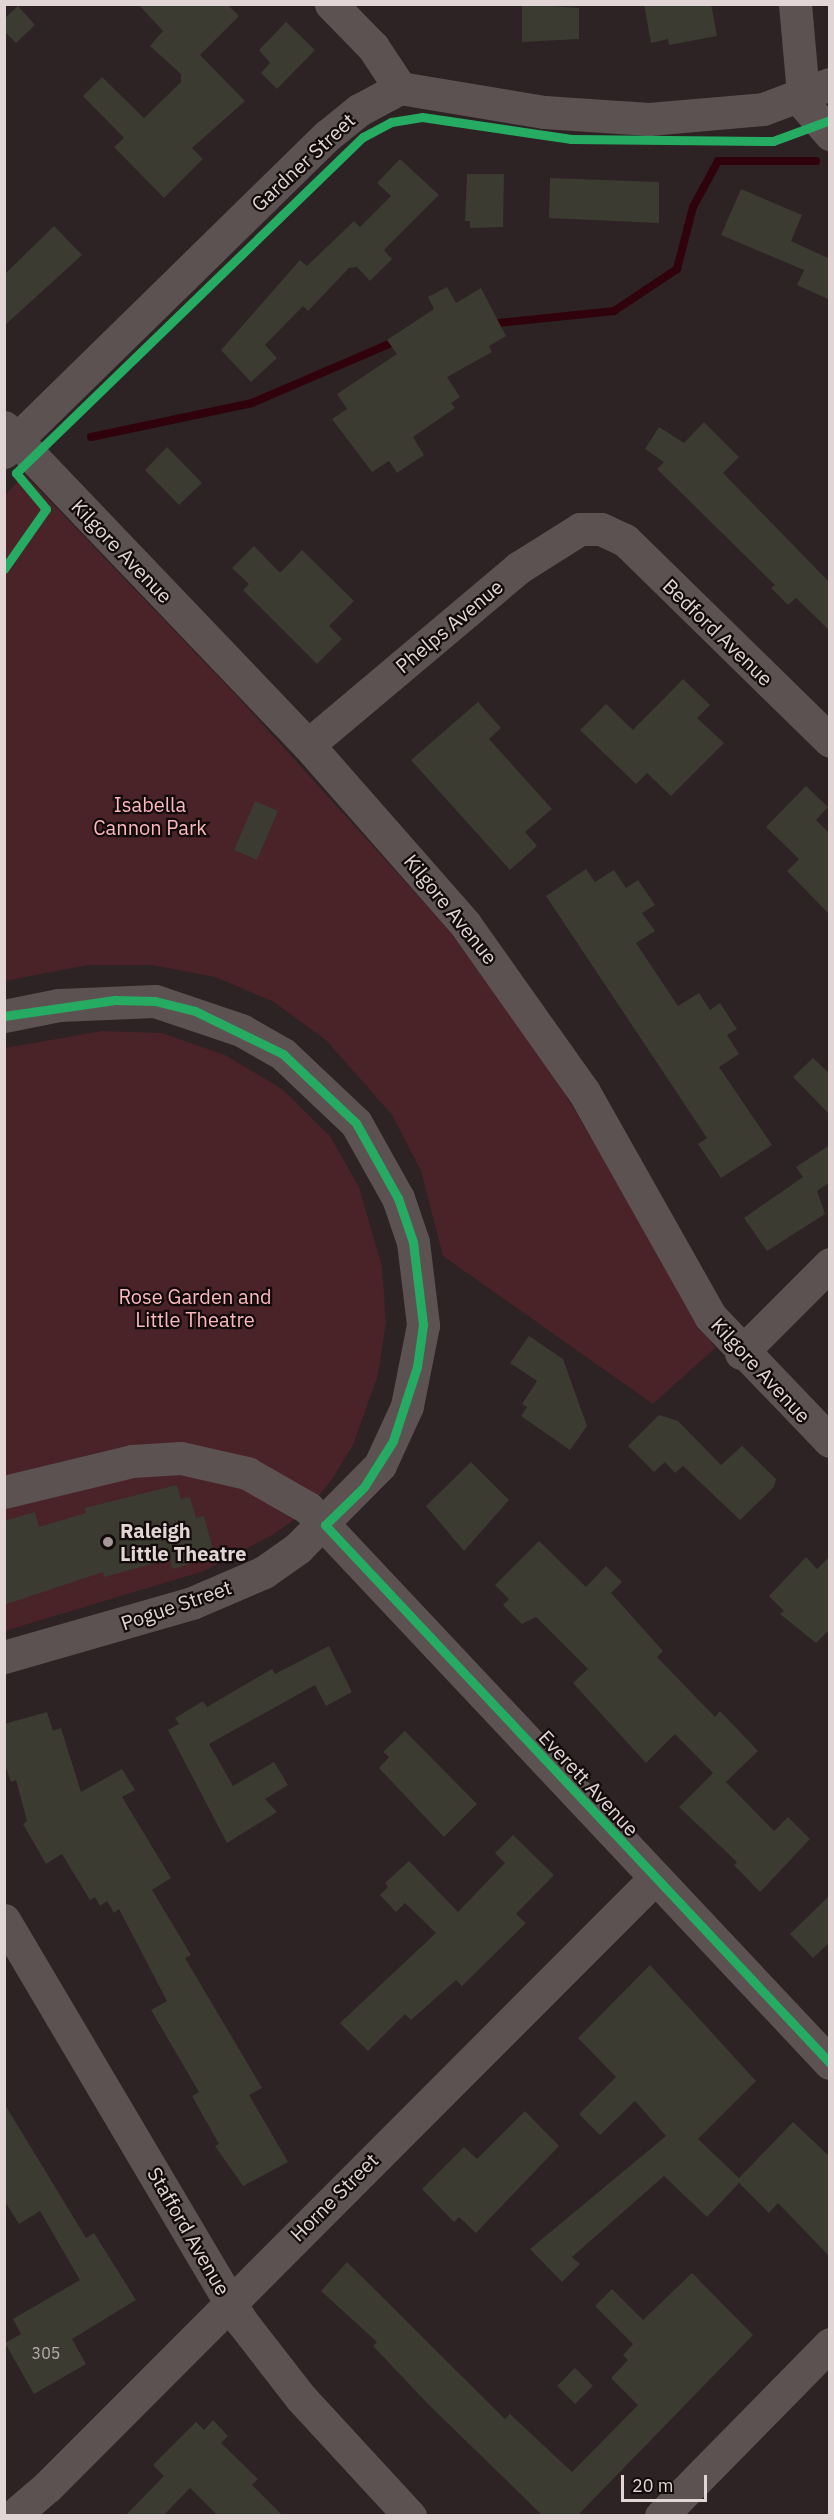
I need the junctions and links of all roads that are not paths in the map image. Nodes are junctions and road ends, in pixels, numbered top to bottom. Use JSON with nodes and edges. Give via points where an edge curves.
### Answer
{"nodes":[{"id":1,"x":331,"y":4,"type":"edge"},
{"id":2,"x":795,"y":4,"type":"edge"},
{"id":3,"x":400,"y":88,"type":"junction"},
{"id":4,"x":816,"y":89,"type":"edge"},
{"id":5,"x":830,"y":134,"type":"edge"},
{"id":6,"x":9,"y":440,"type":"edge"},
{"id":7,"x":601,"y":529,"type":"joint"},
{"id":8,"x":830,"y":741,"type":"edge"},
{"id":9,"x":308,"y":745,"type":"junction"},
{"id":10,"x":4,"y":1016,"type":"edge"},
{"id":11,"x":830,"y":1264,"type":"edge"},
{"id":12,"x":741,"y":1353,"type":"junction"},
{"id":13,"x":830,"y":1441,"type":"edge"},
{"id":14,"x":4,"y":1492,"type":"edge"},
{"id":15,"x":326,"y":1525,"type":"junction"},
{"id":16,"x":4,"y":1658,"type":"edge"},
{"id":17,"x":654,"y":1878,"type":"junction"},
{"id":18,"x":4,"y":1920,"type":"edge"},
{"id":19,"x":830,"y":2063,"type":"edge"},
{"id":20,"x":230,"y":2300,"type":"junction"},
{"id":21,"x":830,"y":2344,"type":"edge"},
{"id":22,"x":13,"y":2516,"type":"edge"},
{"id":23,"x":410,"y":2516,"type":"edge"},
{"id":24,"x":661,"y":2516,"type":"edge"}],
"edges":[{"from":1,"to":3,"type":"street","via":[[373,47]]},
{"from":2,"to":4,"type":"street"},
{"from":3,"to":4,"type":"street","via":[[544,112],[649,119],[763,109]]},
{"from":3,"to":6,"type":"street","name":"Gardner Street","via":[[359,110],[328,135]]},
{"from":4,"to":5,"type":"street","via":[[810,116]]},
{"from":6,"to":9,"type":"street","name":"Kilgore Avenue"},
{"from":7,"to":8,"type":"street","name":"Bedford Avenue","via":[[625,540]]},
{"from":7,"to":9,"type":"street","name":"Phelps Avenue","via":[[580,529],[546,548]]},
{"from":9,"to":12,"type":"street","name":"Kilgore Avenue","via":[[465,924],[539,1024],[632,1174],[710,1316]]},
{"from":10,"to":15,"type":"street","name":"Pogue Street","via":[[115,1000],[154,1001],[195,1011],[283,1054],[323,1087],[361,1131],[398,1198],[413,1242],[423,1325],[417,1367],[393,1442],[364,1487]]},
{"from":11,"to":12,"type":"street"},
{"from":12,"to":13,"type":"street","name":"Kilgore Avenue"},
{"from":14,"to":15,"type":"street","name":"Everett Avenue","via":[[132,1461],[181,1458],[226,1466],[269,1483]]},
{"from":15,"to":16,"type":"street","name":"Pogue Street","via":[[264,1572],[229,1588]]},
{"from":15,"to":17,"type":"street","name":"Everett Avenue"},
{"from":17,"to":19,"type":"street","name":"Everett Avenue"},
{"from":17,"to":20,"type":"street","name":"Horne Street"},
{"from":18,"to":20,"type":"street","name":"Stafford Avenue"},
{"from":20,"to":22,"type":"street","name":"Horne Street","via":[[47,2487]]},
{"from":20,"to":23,"type":"street","name":"Stafford Avenue","via":[[301,2398]]},
{"from":21,"to":24,"type":"street"}]}
